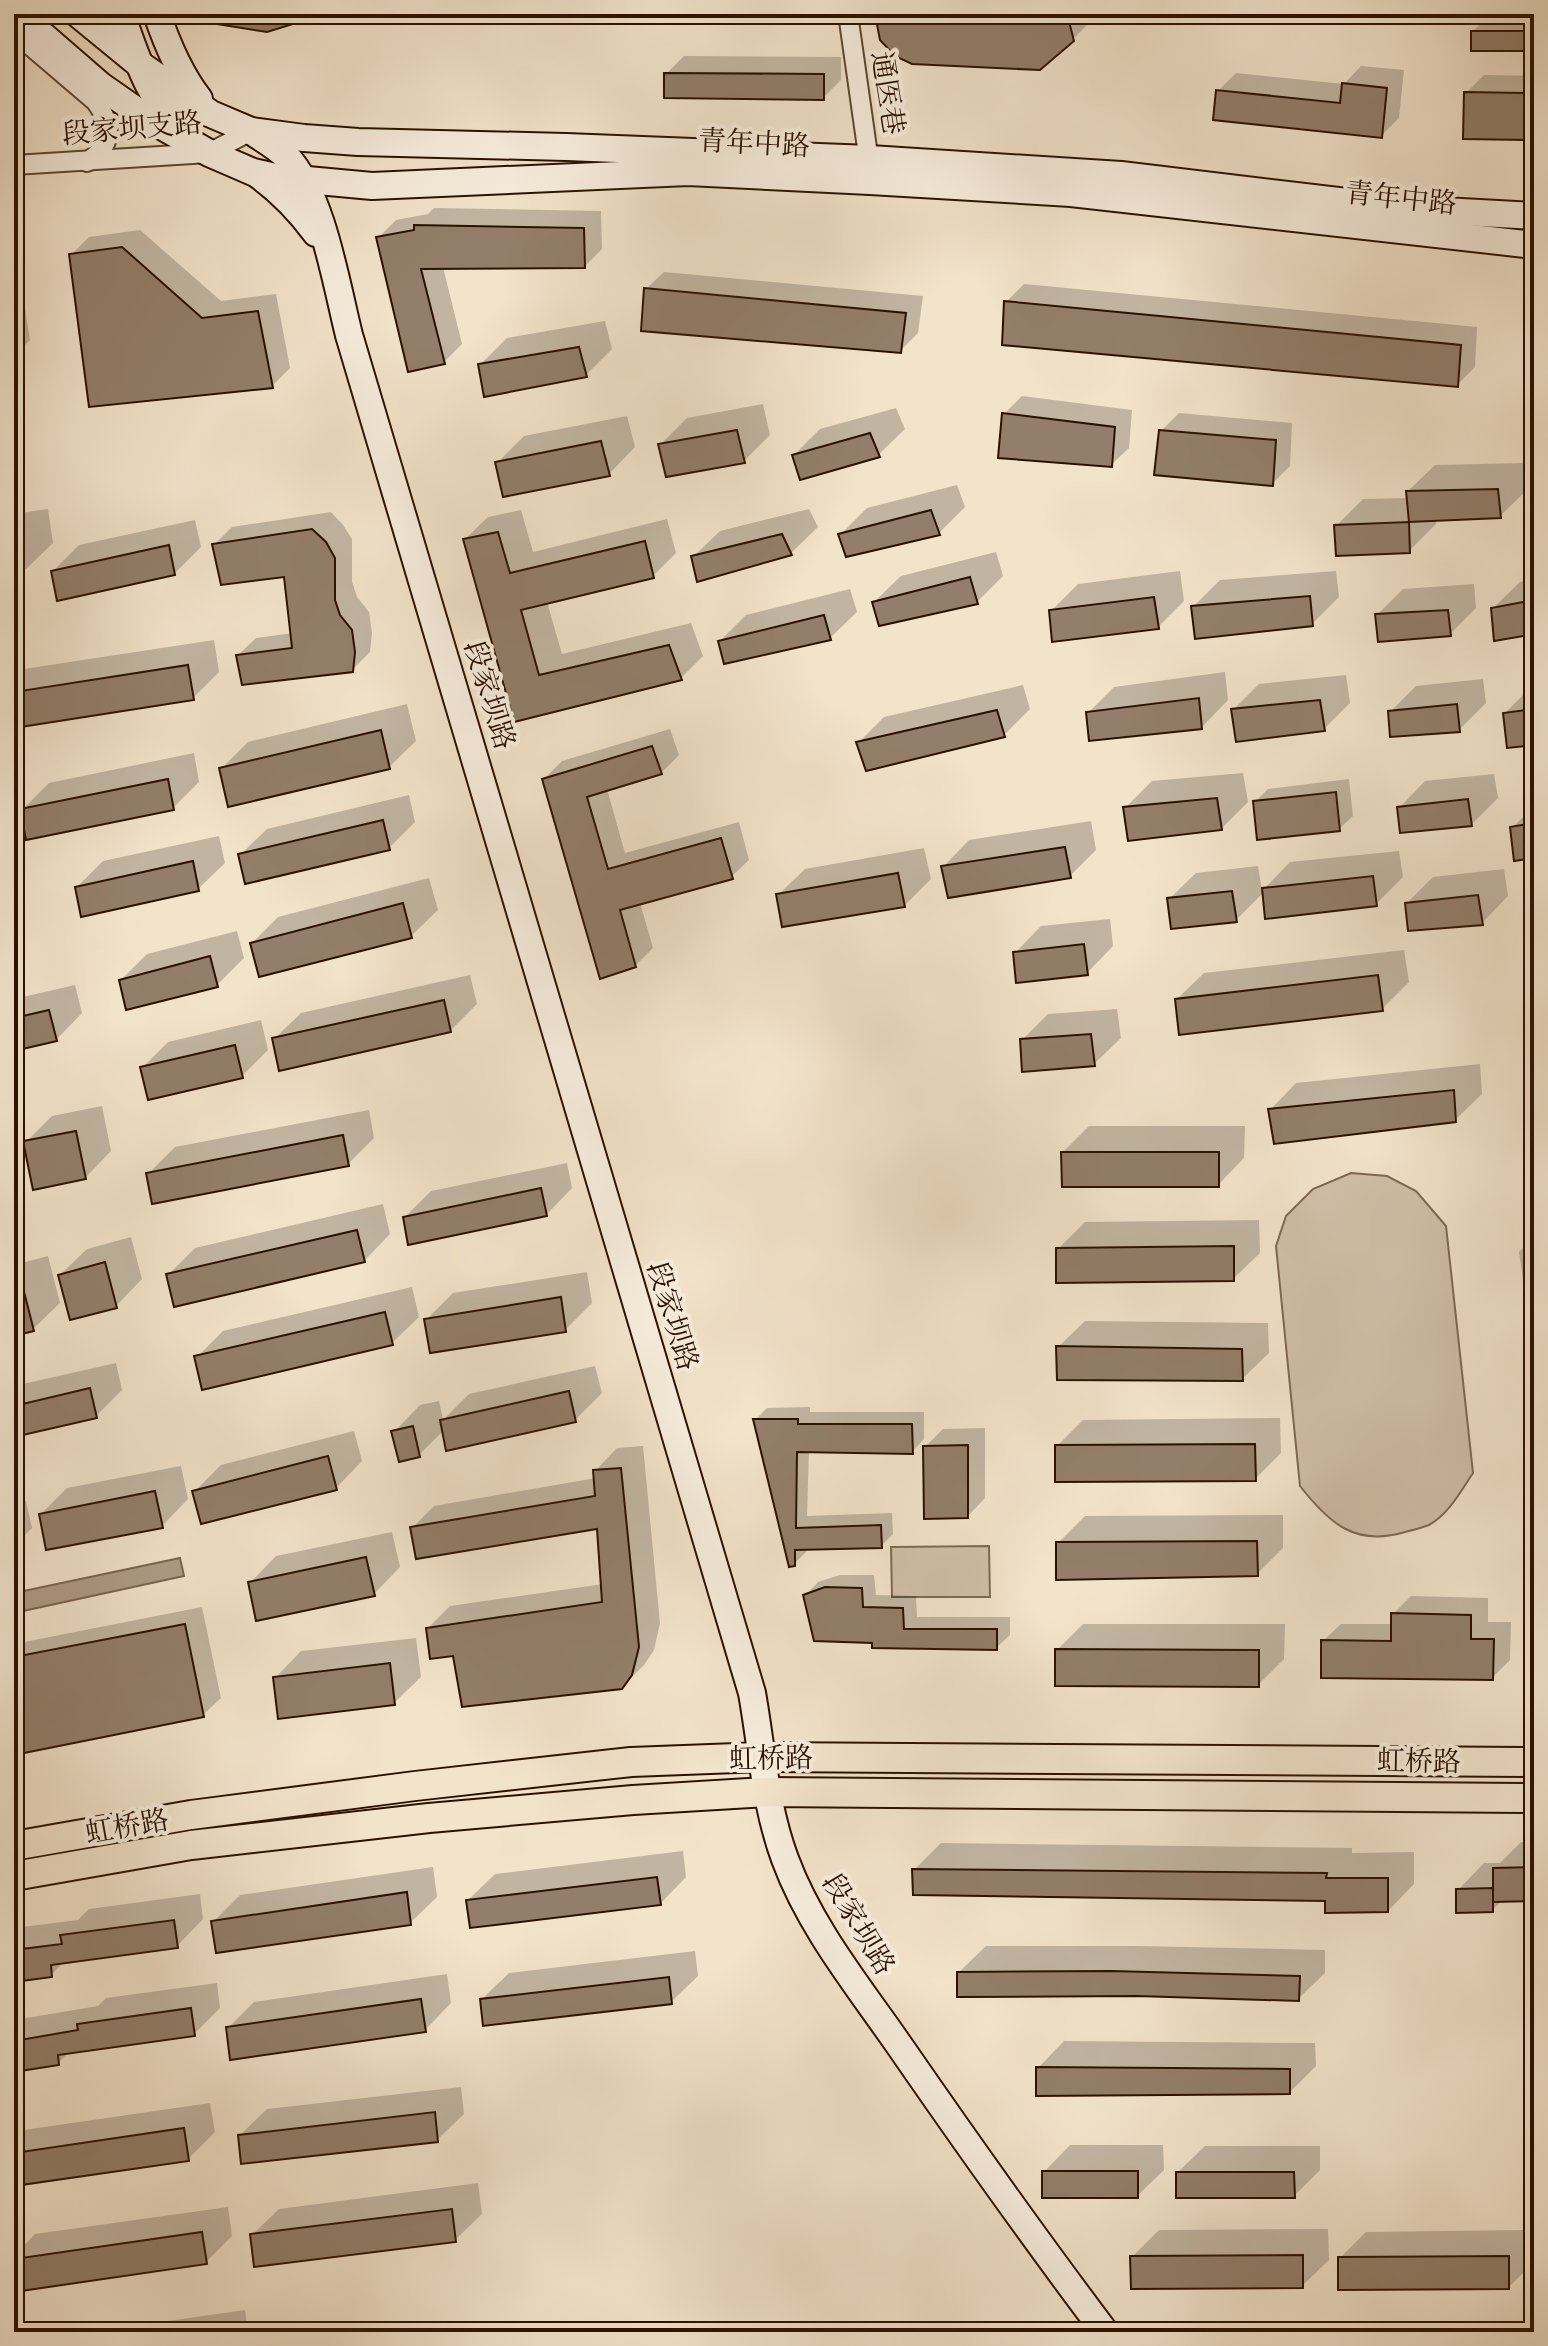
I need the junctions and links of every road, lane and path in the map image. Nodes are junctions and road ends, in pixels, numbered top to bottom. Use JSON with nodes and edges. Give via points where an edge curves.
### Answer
{"nodes":[{"id":1,"x":18,"y":14,"type":"edge"},
{"id":2,"x":78,"y":14,"type":"edge"},
{"id":3,"x":121,"y":14,"type":"edge"},
{"id":4,"x":157,"y":14,"type":"edge"},
{"id":5,"x":848,"y":14,"type":"edge"},
{"id":6,"x":14,"y":32,"type":"edge"},
{"id":7,"x":139,"y":64,"type":"junction"},
{"id":8,"x":211,"y":114,"type":"junction"},
{"id":9,"x":251,"y":131,"type":"junction"},
{"id":10,"x":209,"y":153,"type":"junction"},
{"id":11,"x":87,"y":162,"type":"junction"},
{"id":12,"x":14,"y":165,"type":"edge"},
{"id":13,"x":870,"y":170,"type":"junction"},
{"id":14,"x":253,"y":172,"type":"junction"},
{"id":15,"x":1534,"y":216,"type":"edge"},
{"id":16,"x":1534,"y":245,"type":"edge"},
{"id":17,"x":326,"y":246,"type":"junction"},
{"id":18,"x":763,"y":1757,"type":"junction"},
{"id":19,"x":1534,"y":1762,"type":"edge"},
{"id":20,"x":766,"y":1792,"type":"junction"},
{"id":21,"x":1534,"y":1798,"type":"edge"},
{"id":22,"x":14,"y":1846,"type":"edge"},
{"id":23,"x":14,"y":1876,"type":"edge"},
{"id":24,"x":1105,"y":2332,"type":"edge"}],
"edges":[{"from":1,"to":10,"type":"main road","name":"青年中路","via":[[101,86]]},
{"from":2,"to":7,"type":"main road","name":"青年中路"},
{"from":3,"to":7,"type":"main road"},
{"from":4,"to":8,"type":"main road","via":[[188,85]]},
{"from":5,"to":13,"type":"street","name":"通医巷"},
{"from":6,"to":11,"type":"street","via":[[106,116],[107,139]]},
{"from":7,"to":8,"type":"main road","name":"青年中路"},
{"from":7,"to":10,"type":"main road","via":[[172,120]]},
{"from":8,"to":9,"type":"main road","name":"青年中路"},
{"from":9,"to":10,"type":"street","name":"段家坝支路"},
{"from":9,"to":13,"type":"main road","name":"青年中路","via":[[358,142],[566,147]]},
{"from":9,"to":17,"type":"main road","name":"段家坝路","via":[[286,157],[308,189]]},
{"from":10,"to":11,"type":"street","name":"段家坝支路"},
{"from":10,"to":14,"type":"main road","name":"青年中路"},
{"from":11,"to":12,"type":"street","name":"段家坝支路"},
{"from":13,"to":14,"type":"main road","name":"青年中路","via":[[372,186]]},
{"from":13,"to":15,"type":"main road","name":"青年中路","via":[[1121,175],[1406,209]]},
{"from":13,"to":16,"type":"main road","name":"青年中路"},
{"from":14,"to":17,"type":"main road","name":"段家坝路","via":[[302,213]]},
{"from":17,"to":18,"type":"main road","name":"段家坝路","via":[[752,1693]]},
{"from":18,"to":19,"type":"main road","name":"虹桥路"},
{"from":18,"to":20,"type":"main road","name":"段家坝路"},
{"from":18,"to":22,"type":"main road","name":"虹桥路","via":[[631,1762],[415,1786],[191,1815]]},
{"from":20,"to":21,"type":"main road","name":"虹桥路"},
{"from":20,"to":23,"type":"main road","name":"虹桥路","via":[[429,1818],[191,1845]]},
{"from":20,"to":24,"type":"main road","name":"段家坝路","via":[[786,1862],[828,1943]]}]}
